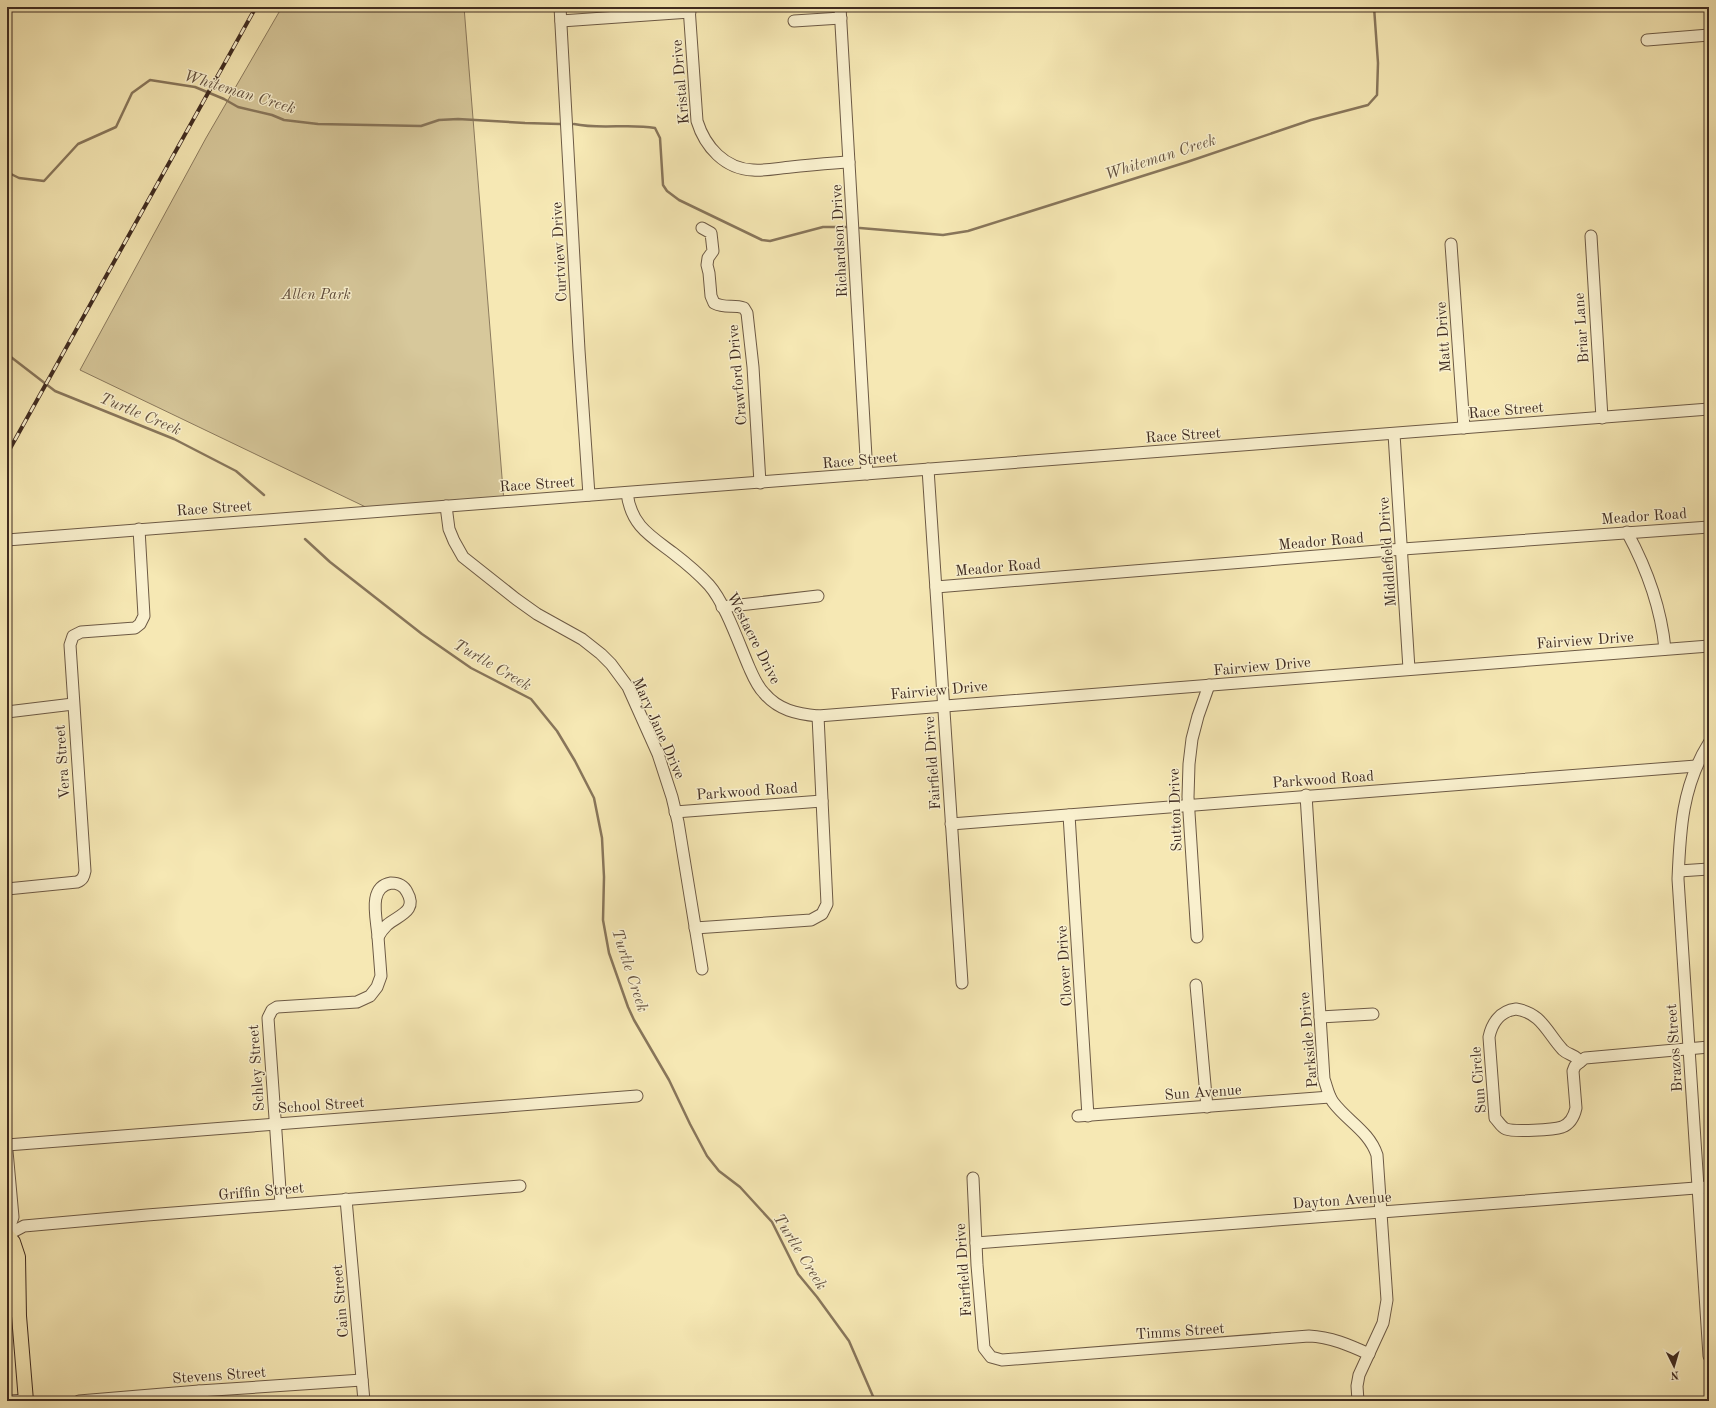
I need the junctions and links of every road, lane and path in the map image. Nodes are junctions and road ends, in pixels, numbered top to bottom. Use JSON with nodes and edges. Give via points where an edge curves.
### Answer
{"nodes":[{"id":1,"x":560,"y":7,"type":"edge"},
{"id":2,"x":690,"y":9,"type":"edge"},
{"id":3,"x":841,"y":12,"type":"edge"},
{"id":4,"x":561,"y":21,"type":"junction"},
{"id":5,"x":794,"y":21,"type":"dead end"},
{"id":6,"x":1709,"y":35,"type":"edge"},
{"id":7,"x":1647,"y":40,"type":"dead end"},
{"id":8,"x":849,"y":162,"type":"junction"},
{"id":9,"x":702,"y":228,"type":"dead end"},
{"id":10,"x":1591,"y":236,"type":"dead end"},
{"id":11,"x":1451,"y":244,"type":"dead end"},
{"id":12,"x":1709,"y":409,"type":"edge"},
{"id":13,"x":1602,"y":418,"type":"junction"},
{"id":14,"x":1464,"y":428,"type":"junction"},
{"id":15,"x":1394,"y":434,"type":"junction"},
{"id":16,"x":928,"y":469,"type":"junction"},
{"id":17,"x":868,"y":474,"type":"junction"},
{"id":18,"x":760,"y":482,"type":"junction"},
{"id":19,"x":628,"y":492,"type":"junction"},
{"id":20,"x":589,"y":495,"type":"junction"},
{"id":21,"x":446,"y":506,"type":"junction"},
{"id":22,"x":1709,"y":527,"type":"edge"},
{"id":23,"x":139,"y":529,"type":"junction"},
{"id":24,"x":1626,"y":532,"type":"junction"},
{"id":25,"x":10,"y":539,"type":"edge"},
{"id":26,"x":1402,"y":549,"type":"junction"},
{"id":27,"x":936,"y":587,"type":"junction"},
{"id":28,"x":818,"y":596,"type":"dead end"},
{"id":29,"x":722,"y":607,"type":"junction"},
{"id":30,"x":1709,"y":646,"type":"edge"},
{"id":31,"x":1664,"y":649,"type":"junction"},
{"id":32,"x":1409,"y":669,"type":"junction"},
{"id":33,"x":1210,"y":685,"type":"junction"},
{"id":34,"x":73,"y":704,"type":"junction"},
{"id":35,"x":944,"y":705,"type":"junction"},
{"id":36,"x":7,"y":712,"type":"edge"},
{"id":37,"x":818,"y":716,"type":"junction"},
{"id":38,"x":1709,"y":743,"type":"edge"},
{"id":39,"x":1696,"y":766,"type":"junction"},
{"id":40,"x":1306,"y":795,"type":"junction"},
{"id":41,"x":822,"y":801,"type":"junction"},
{"id":42,"x":1189,"y":805,"type":"junction"},
{"id":43,"x":675,"y":812,"type":"junction"},
{"id":44,"x":1069,"y":815,"type":"junction"},
{"id":45,"x":951,"y":824,"type":"junction"},
{"id":46,"x":1709,"y":869,"type":"edge"},
{"id":47,"x":1679,"y":871,"type":"junction"},
{"id":48,"x":7,"y":889,"type":"edge"},
{"id":49,"x":695,"y":928,"type":"junction"},
{"id":50,"x":378,"y":937,"type":"junction"},
{"id":51,"x":1197,"y":937,"type":"dead end"},
{"id":52,"x":702,"y":969,"type":"dead end"},
{"id":53,"x":962,"y":983,"type":"dead end"},
{"id":54,"x":1196,"y":985,"type":"dead end"},
{"id":55,"x":1373,"y":1014,"type":"dead end"},
{"id":56,"x":1320,"y":1016,"type":"junction"},
{"id":57,"x":1709,"y":1047,"type":"edge"},
{"id":58,"x":1689,"y":1049,"type":"junction"},
{"id":59,"x":1580,"y":1062,"type":"junction"},
{"id":60,"x":637,"y":1096,"type":"dead end"},
{"id":61,"x":1330,"y":1097,"type":"junction"},
{"id":62,"x":1207,"y":1107,"type":"junction"},
{"id":63,"x":1083,"y":1116,"type":"joint"},
{"id":64,"x":275,"y":1123,"type":"junction"},
{"id":65,"x":7,"y":1145,"type":"edge"},
{"id":66,"x":7,"y":1151,"type":"edge"},
{"id":67,"x":973,"y":1178,"type":"dead end"},
{"id":68,"x":520,"y":1186,"type":"dead end"},
{"id":69,"x":1704,"y":1187,"type":"edge"},
{"id":70,"x":346,"y":1199,"type":"junction"},
{"id":71,"x":281,"y":1204,"type":"junction"},
{"id":72,"x":1382,"y":1212,"type":"junction"},
{"id":73,"x":7,"y":1235,"type":"edge"},
{"id":74,"x":976,"y":1243,"type":"junction"},
{"id":75,"x":1707,"y":1306,"type":"edge"},
{"id":76,"x":1369,"y":1354,"type":"junction"},
{"id":77,"x":1709,"y":1356,"type":"edge"},
{"id":78,"x":991,"y":1358,"type":"joint"},
{"id":79,"x":362,"y":1380,"type":"junction"},
{"id":80,"x":199,"y":1396,"type":"edge"},
{"id":81,"x":26,"y":1400,"type":"edge"},
{"id":82,"x":10,"y":1401,"type":"edge"},
{"id":83,"x":79,"y":1401,"type":"edge"},
{"id":84,"x":364,"y":1401,"type":"edge"},
{"id":85,"x":1358,"y":1401,"type":"edge"}],
"edges":[{"from":1,"to":4,"type":"street","name":"Curtview Drive"},
{"from":2,"to":4,"type":"street"},
{"from":2,"to":8,"type":"street","name":"Kristal Drive","via":[[697,121],[705,141],[719,156],[734,166],[755,170]]},
{"from":3,"to":5,"type":"street"},
{"from":3,"to":8,"type":"street","name":"Richardson Drive"},
{"from":4,"to":20,"type":"street","name":"Curtview Drive"},
{"from":6,"to":7,"type":"street"},
{"from":8,"to":17,"type":"street","name":"Richardson Drive"},
{"from":9,"to":18,"type":"street","name":"Crawford Drive","via":[[711,233],[714,251],[708,258],[707,265],[714,303],[723,307],[739,306],[747,313]]},
{"from":10,"to":13,"type":"street","name":"Briar Lane"},
{"from":11,"to":14,"type":"street","name":"Matt Drive"},
{"from":12,"to":13,"type":"street","name":"Race Street"},
{"from":13,"to":14,"type":"street","name":"Race Street"},
{"from":14,"to":15,"type":"street","name":"Race Street"},
{"from":15,"to":16,"type":"street","name":"Race Street"},
{"from":15,"to":26,"type":"street","name":"Middlefield Drive"},
{"from":16,"to":17,"type":"street","name":"Race Street"},
{"from":16,"to":27,"type":"street","name":"Fairfield Drive"},
{"from":17,"to":18,"type":"street","name":"Race Street"},
{"from":18,"to":19,"type":"street","name":"Race Street"},
{"from":19,"to":20,"type":"street","name":"Race Street"},
{"from":19,"to":29,"type":"street","name":"Westacre Drive","via":[[632,512],[639,525],[710,586]]},
{"from":20,"to":21,"type":"street","name":"Race Street"},
{"from":21,"to":23,"type":"street","name":"Race Street"},
{"from":21,"to":43,"type":"street","name":"Mary Jane Drive","via":[[449,528],[463,557],[537,614],[582,639],[611,664],[628,687],[658,754]]},
{"from":22,"to":24,"type":"street","name":"Meador Road"},
{"from":23,"to":25,"type":"street","name":"Race Street"},
{"from":23,"to":34,"type":"street","name":"Vera Street","via":[[144,616],[135,628],[81,632],[73,636],[70,645]]},
{"from":24,"to":26,"type":"street","name":"Meador Road"},
{"from":24,"to":31,"type":"street","via":[[1645,570],[1658,606]]},
{"from":26,"to":27,"type":"street","name":"Meador Road"},
{"from":26,"to":32,"type":"street","name":"Middlefield Drive"},
{"from":27,"to":35,"type":"street","name":"Fairfield Drive"},
{"from":28,"to":29,"type":"street"},
{"from":29,"to":37,"type":"street","name":"Westacre Drive","via":[[763,692],[772,701],[794,713]]},
{"from":30,"to":31,"type":"street","name":"Fairview Drive"},
{"from":31,"to":32,"type":"street","name":"Fairview Drive"},
{"from":32,"to":33,"type":"street","name":"Fairview Drive"},
{"from":33,"to":35,"type":"street","name":"Fairview Drive"},
{"from":33,"to":42,"type":"street","name":"Sutton Drive","via":[[1192,739]]},
{"from":34,"to":36,"type":"street"},
{"from":34,"to":48,"type":"street","name":"Vera Street","via":[[84,876],[77,882]]},
{"from":35,"to":37,"type":"street","name":"Fairview Drive"},
{"from":35,"to":45,"type":"street","name":"Fairfield Drive"},
{"from":37,"to":41,"type":"street"},
{"from":38,"to":39,"type":"street","name":"Brazos Street"},
{"from":39,"to":40,"type":"street","name":"Parkwood Road"},
{"from":39,"to":47,"type":"street","name":"Brazos Street","via":[[1685,801]]},
{"from":40,"to":42,"type":"street","name":"Parkwood Road"},
{"from":40,"to":56,"type":"street","name":"Parkside Drive"},
{"from":41,"to":43,"type":"street","name":"Parkwood Road"},
{"from":41,"to":49,"type":"street","via":[[827,904],[822,914],[810,920]]},
{"from":42,"to":44,"type":"street","name":"Parkwood Road"},
{"from":42,"to":51,"type":"street","name":"Sutton Drive"},
{"from":43,"to":49,"type":"street","name":"Mary Jane Drive"},
{"from":44,"to":45,"type":"street","name":"Parkwood Road"},
{"from":44,"to":63,"type":"street","name":"Clover Drive"},
{"from":45,"to":53,"type":"street","name":"Fairfield Drive"},
{"from":46,"to":47,"type":"street"},
{"from":47,"to":58,"type":"street","name":"Brazos Street"},
{"from":49,"to":52,"type":"street","name":"Mary Jane Drive"},
{"from":50,"to":50,"type":"street","via":[[375,900],[378,889],[386,884],[397,883],[410,899],[409,908],[401,917],[387,925]]},
{"from":50,"to":64,"type":"street","name":"Schley Street","via":[[381,976],[372,994],[357,1002],[283,1006],[272,1010],[267,1020]]},
{"from":54,"to":62,"type":"street"},
{"from":55,"to":56,"type":"street"},
{"from":56,"to":61,"type":"street","name":"Parkside Drive","via":[[1324,1078]]},
{"from":57,"to":58,"type":"street"},
{"from":58,"to":59,"type":"street","via":[[1585,1058]]},
{"from":58,"to":69,"type":"street","name":"Brazos Street"},
{"from":59,"to":59,"type":"street","name":"Sun Circle","via":[[1573,1071],[1576,1108],[1570,1122],[1557,1128],[1514,1131],[1498,1123],[1494,1115],[1489,1037],[1491,1028],[1500,1016],[1516,1009],[1535,1015],[1564,1051],[1578,1058]]},
{"from":60,"to":64,"type":"street","name":"School Street"},
{"from":61,"to":62,"type":"street","name":"Sun Avenue"},
{"from":61,"to":72,"type":"street","name":"Parkside Drive","via":[[1374,1145]]},
{"from":62,"to":63,"type":"street","name":"Sun Avenue"},
{"from":64,"to":65,"type":"street","name":"School Street"},
{"from":64,"to":71,"type":"street","name":"Schley Street"},
{"from":66,"to":73,"type":"street","via":[[13,1217]]},
{"from":67,"to":74,"type":"street","name":"Fairfield Drive"},
{"from":68,"to":70,"type":"street","name":"Griffin Street"},
{"from":69,"to":72,"type":"street","name":"Dayton Avenue"},
{"from":69,"to":75,"type":"street","name":"Brazos Street"},
{"from":70,"to":71,"type":"street","name":"Griffin Street"},
{"from":70,"to":79,"type":"street","name":"Cain Street"},
{"from":71,"to":73,"type":"street","name":"Griffin Street","via":[[24,1226]]},
{"from":72,"to":74,"type":"street","name":"Dayton Avenue"},
{"from":72,"to":76,"type":"street","name":"Parkside Drive","via":[[1387,1300],[1383,1323]]},
{"from":73,"to":81,"type":"main road","via":[[13,1242],[18,1257],[19,1316]]},
{"from":74,"to":78,"type":"street","name":"Fairfield Drive","via":[[984,1348]]},
{"from":75,"to":77,"type":"street","name":"Brazos Street"},
{"from":76,"to":78,"type":"street","name":"Timms Street","via":[[1336,1340],[1309,1336],[1002,1360]]},
{"from":76,"to":85,"type":"street","name":"Parkside Drive","via":[[1359,1375]]},
{"from":79,"to":80,"type":"street","name":"Stevens Street"},
{"from":79,"to":84,"type":"street","name":"Cain Street"},
{"from":80,"to":83,"type":"street","name":"Stevens Street"},
{"from":81,"to":82,"type":"street"}]}
